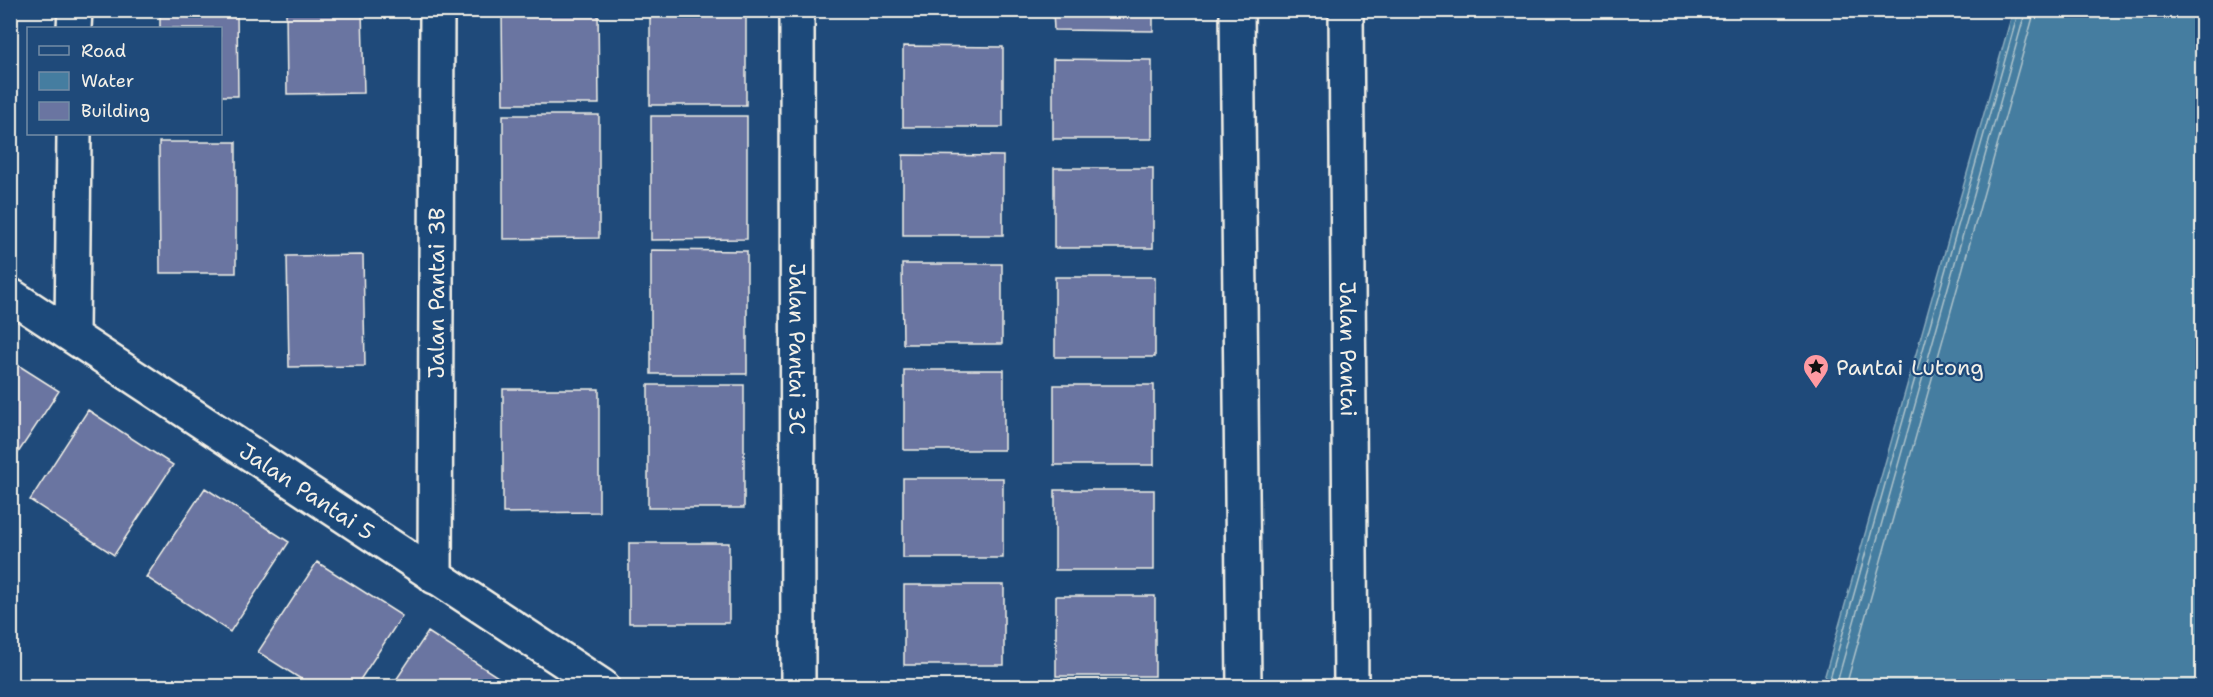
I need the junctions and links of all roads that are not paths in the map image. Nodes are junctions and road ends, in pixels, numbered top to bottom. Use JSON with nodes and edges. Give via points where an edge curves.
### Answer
{"nodes":[{"id":1,"x":75,"y":10,"type":"edge"},
{"id":2,"x":438,"y":10,"type":"edge"},
{"id":3,"x":797,"y":10,"type":"edge"},
{"id":4,"x":1237,"y":10,"type":"edge"},
{"id":5,"x":1346,"y":10,"type":"edge"},
{"id":6,"x":75,"y":27,"type":"edge"},
{"id":7,"x":74,"y":135,"type":"edge"},
{"id":8,"x":10,"y":295,"type":"edge"},
{"id":9,"x":72,"y":334,"type":"junction"},
{"id":10,"x":435,"y":577,"type":"junction"},
{"id":11,"x":602,"y":687,"type":"edge"},
{"id":12,"x":798,"y":687,"type":"edge"},
{"id":13,"x":1244,"y":687,"type":"edge"},
{"id":14,"x":1351,"y":687,"type":"edge"}],
"edges":[{"from":1,"to":6,"type":"street"},
{"from":2,"to":10,"type":"street","name":"Jalan Pantai 3B"},
{"from":3,"to":12,"type":"street","name":"Jalan Pantai 3C"},
{"from":4,"to":13,"type":"street"},
{"from":5,"to":14,"type":"street","name":"Jalan Pantai"},
{"from":7,"to":9,"type":"street"},
{"from":8,"to":9,"type":"street","name":"Jalan Pantai 5"},
{"from":9,"to":10,"type":"street","name":"Jalan Pantai 5"},
{"from":10,"to":11,"type":"street","name":"Jalan Pantai 5"}]}
